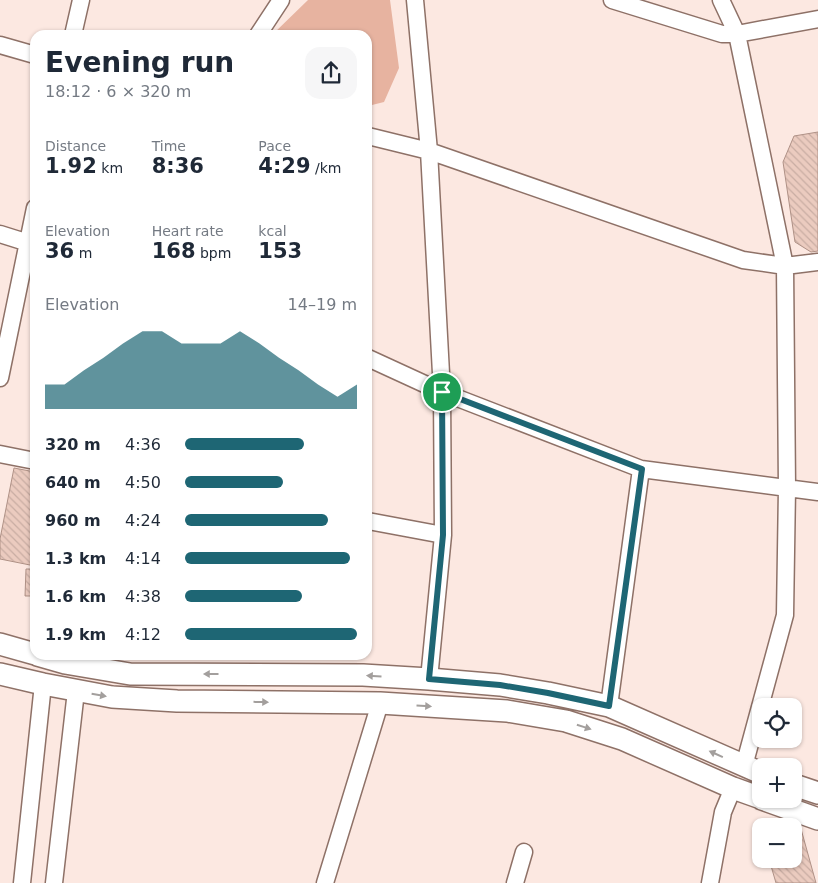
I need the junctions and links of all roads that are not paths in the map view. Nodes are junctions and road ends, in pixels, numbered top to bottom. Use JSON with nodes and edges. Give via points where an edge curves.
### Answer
{"nodes":[{"id":1,"x":81,"y":0,"type":"edge"},
{"id":2,"x":281,"y":0,"type":"edge"},
{"id":3,"x":415,"y":0,"type":"edge"},
{"id":4,"x":612,"y":0,"type":"edge"},
{"id":5,"x":720,"y":0,"type":"edge"},
{"id":6,"x":818,"y":19,"type":"edge"},
{"id":7,"x":74,"y":30,"type":"edge"},
{"id":8,"x":261,"y":30,"type":"edge"},
{"id":9,"x":737,"y":34,"type":"junction"},
{"id":10,"x":0,"y":45,"type":"edge"},
{"id":11,"x":30,"y":54,"type":"edge"},
{"id":12,"x":372,"y":137,"type":"edge"},
{"id":13,"x":429,"y":151,"type":"junction"},
{"id":14,"x":0,"y":234,"type":"edge"},
{"id":15,"x":30,"y":244,"type":"edge"},
{"id":16,"x":30,"y":248,"type":"edge"},
{"id":17,"x":818,"y":262,"type":"edge"},
{"id":18,"x":785,"y":266,"type":"junction"},
{"id":19,"x":372,"y":360,"type":"edge"},
{"id":20,"x":0,"y":378,"type":"edge"},
{"id":21,"x":442,"y":392,"type":"junction"},
{"id":22,"x":0,"y":454,"type":"edge"},
{"id":23,"x":30,"y":460,"type":"edge"},
{"id":24,"x":642,"y":469,"type":"junction"},
{"id":25,"x":787,"y":488,"type":"junction"},
{"id":26,"x":818,"y":492,"type":"edge"},
{"id":27,"x":372,"y":522,"type":"edge"},
{"id":28,"x":443,"y":535,"type":"junction"},
{"id":29,"x":0,"y":644,"type":"edge"},
{"id":30,"x":30,"y":653,"type":"edge"},
{"id":31,"x":54,"y":660,"type":"edge"},
{"id":32,"x":0,"y":674,"type":"edge"},
{"id":33,"x":429,"y":679,"type":"junction"},
{"id":34,"x":43,"y":684,"type":"junction"},
{"id":35,"x":76,"y":691,"type":"junction"},
{"id":36,"x":380,"y":703,"type":"junction"},
{"id":37,"x":609,"y":706,"type":"junction"},
{"id":38,"x":755,"y":758,"type":"edge"},
{"id":39,"x":752,"y":769,"type":"edge"},
{"id":40,"x":752,"y":770,"type":"edge"},
{"id":41,"x":802,"y":787,"type":"edge"},
{"id":42,"x":734,"y":788,"type":"junction"},
{"id":43,"x":818,"y":794,"type":"edge"},
{"id":44,"x":752,"y":795,"type":"edge"},
{"id":45,"x":787,"y":808,"type":"edge"},
{"id":46,"x":818,"y":819,"type":"edge"},
{"id":47,"x":524,"y":852,"type":"dead end"},
{"id":48,"x":22,"y":883,"type":"edge"},
{"id":49,"x":54,"y":883,"type":"edge"},
{"id":50,"x":325,"y":883,"type":"edge"},
{"id":51,"x":515,"y":883,"type":"edge"},
{"id":52,"x":710,"y":883,"type":"edge"}],
"edges":[{"from":1,"to":7,"type":"street"},
{"from":2,"to":8,"type":"street"},
{"from":3,"to":13,"type":"street"},
{"from":4,"to":9,"type":"street","via":[[722,34]]},
{"from":5,"to":9,"type":"street"},
{"from":6,"to":9,"type":"street"},
{"from":9,"to":18,"type":"street"},
{"from":10,"to":11,"type":"street"},
{"from":12,"to":13,"type":"street"},
{"from":13,"to":18,"type":"street","via":[[743,260]]},
{"from":13,"to":21,"type":"street"},
{"from":14,"to":15,"type":"street"},
{"from":16,"to":20,"type":"street"},
{"from":17,"to":18,"type":"street"},
{"from":18,"to":25,"type":"street"},
{"from":19,"to":21,"type":"street"},
{"from":21,"to":24,"type":"street"},
{"from":21,"to":28,"type":"street"},
{"from":22,"to":23,"type":"street"},
{"from":24,"to":25,"type":"street"},
{"from":24,"to":37,"type":"street"},
{"from":25,"to":26,"type":"street"},
{"from":25,"to":38,"type":"street","via":[[785,615]]},
{"from":27,"to":28,"type":"street"},
{"from":28,"to":33,"type":"street"},
{"from":29,"to":30,"type":"street"},
{"from":33,"to":31,"type":"street","one_way":true,"via":[[363,675],[130,674]]},
{"from":32,"to":34,"type":"street"},
{"from":33,"to":37,"type":"street","via":[[529,690]]},
{"from":34,"to":35,"type":"street"},
{"from":34,"to":48,"type":"street"},
{"from":35,"to":36,"type":"street","one_way":true,"via":[[177,701]]},
{"from":35,"to":49,"type":"street"},
{"from":36,"to":42,"type":"street","one_way":true,"via":[[507,711],[566,721],[622,740]]},
{"from":36,"to":50,"type":"street"},
{"from":39,"to":37,"type":"street","one_way":true},
{"from":40,"to":42,"type":"street"},
{"from":41,"to":43,"type":"street"},
{"from":42,"to":44,"type":"street"},
{"from":42,"to":52,"type":"street","via":[[723,812]]},
{"from":45,"to":46,"type":"street"},
{"from":47,"to":51,"type":"street"}]}
